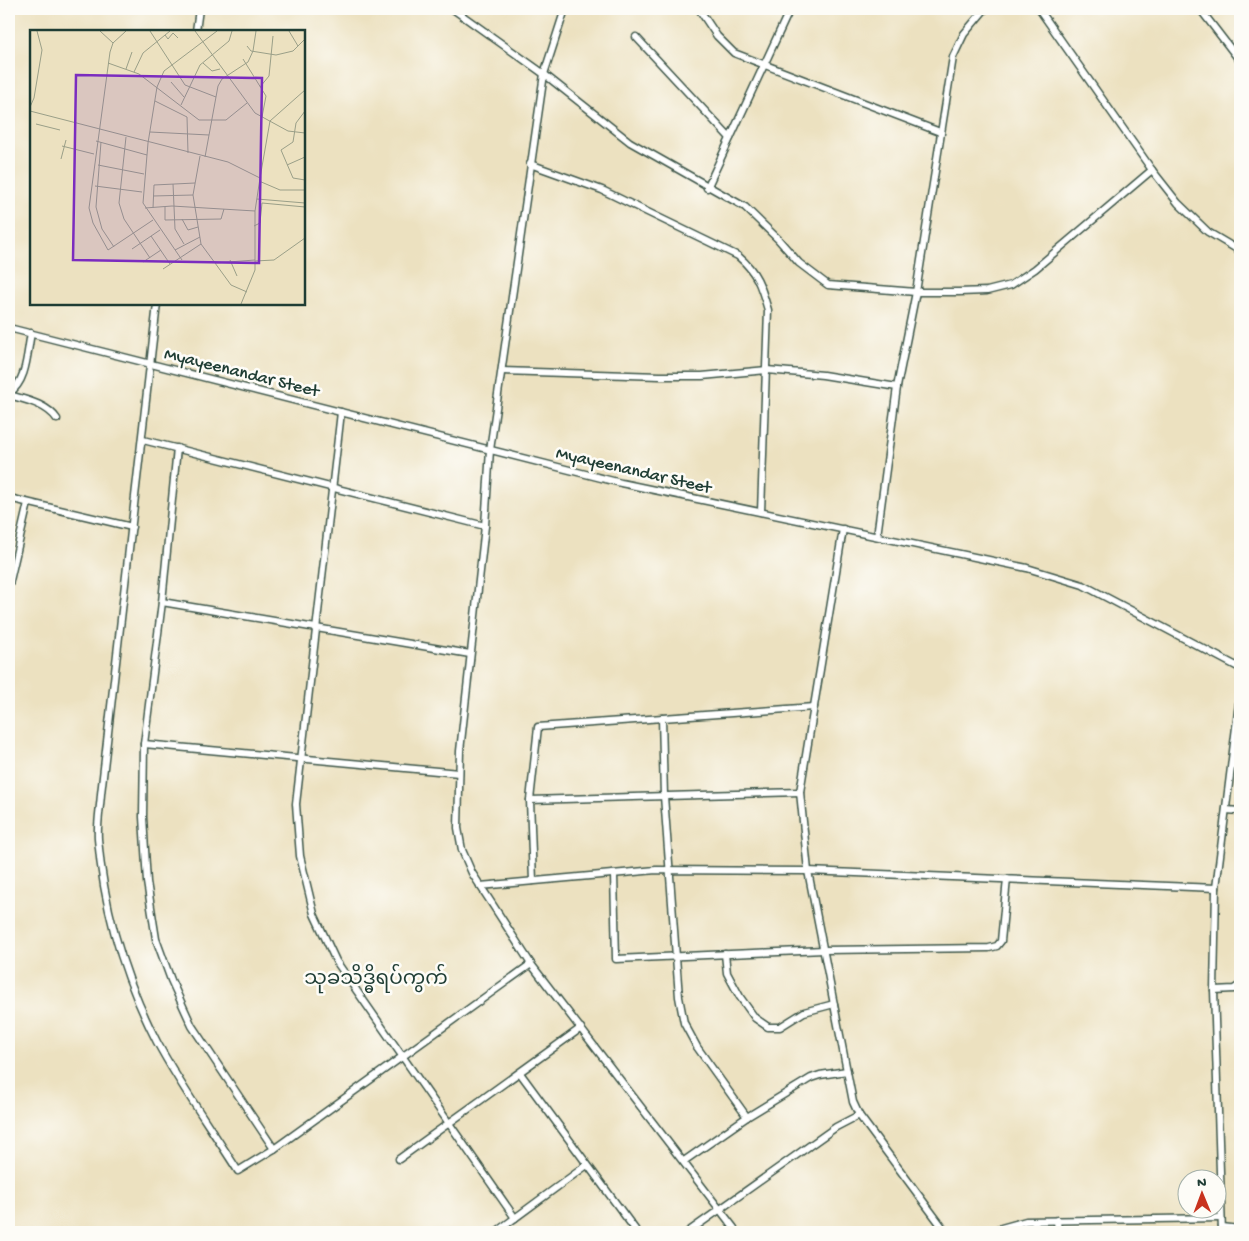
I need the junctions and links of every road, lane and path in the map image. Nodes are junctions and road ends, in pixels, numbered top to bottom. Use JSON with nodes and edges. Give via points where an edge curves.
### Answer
{"nodes":[{"id":1,"x":199,"y":9,"type":"edge"},
{"id":2,"x":453,"y":9,"type":"edge"},
{"id":3,"x":565,"y":9,"type":"edge"},
{"id":4,"x":699,"y":9,"type":"edge"},
{"id":5,"x":790,"y":9,"type":"edge"},
{"id":6,"x":985,"y":9,"type":"edge"},
{"id":7,"x":1039,"y":9,"type":"edge"},
{"id":8,"x":1200,"y":9,"type":"edge"},
{"id":9,"x":196,"y":30,"type":"edge"},
{"id":10,"x":636,"y":37,"type":"dead end"},
{"id":11,"x":1239,"y":58,"type":"edge"},
{"id":12,"x":763,"y":64,"type":"junction"},
{"id":13,"x":544,"y":74,"type":"junction"},
{"id":14,"x":940,"y":132,"type":"junction"},
{"id":15,"x":730,"y":138,"type":"junction"},
{"id":16,"x":530,"y":164,"type":"junction"},
{"id":17,"x":1152,"y":170,"type":"junction"},
{"id":18,"x":707,"y":188,"type":"junction"},
{"id":19,"x":1240,"y":251,"type":"edge"},
{"id":20,"x":916,"y":292,"type":"junction"},
{"id":21,"x":157,"y":305,"type":"edge"},
{"id":22,"x":9,"y":328,"type":"edge"},
{"id":23,"x":31,"y":333,"type":"junction"},
{"id":24,"x":151,"y":364,"type":"junction"},
{"id":25,"x":502,"y":370,"type":"junction"},
{"id":26,"x":767,"y":370,"type":"junction"},
{"id":27,"x":897,"y":387,"type":"junction"},
{"id":28,"x":9,"y":394,"type":"edge"},
{"id":29,"x":341,"y":412,"type":"junction"},
{"id":30,"x":57,"y":419,"type":"dead end"},
{"id":31,"x":143,"y":440,"type":"junction"},
{"id":32,"x":177,"y":448,"type":"junction"},
{"id":33,"x":490,"y":450,"type":"junction"},
{"id":34,"x":332,"y":487,"type":"junction"},
{"id":35,"x":9,"y":498,"type":"edge"},
{"id":36,"x":28,"y":502,"type":"junction"},
{"id":37,"x":761,"y":512,"type":"junction"},
{"id":38,"x":485,"y":526,"type":"junction"},
{"id":39,"x":132,"y":527,"type":"junction"},
{"id":40,"x":843,"y":529,"type":"junction"},
{"id":41,"x":877,"y":536,"type":"junction"},
{"id":42,"x":9,"y":585,"type":"edge"},
{"id":43,"x":162,"y":602,"type":"junction"},
{"id":44,"x":317,"y":628,"type":"junction"},
{"id":45,"x":470,"y":654,"type":"junction"},
{"id":46,"x":1240,"y":668,"type":"edge"},
{"id":47,"x":1240,"y":695,"type":"edge"},
{"id":48,"x":814,"y":707,"type":"junction"},
{"id":49,"x":662,"y":718,"type":"junction"},
{"id":50,"x":144,"y":744,"type":"junction"},
{"id":51,"x":301,"y":758,"type":"junction"},
{"id":52,"x":459,"y":773,"type":"junction"},
{"id":53,"x":800,"y":792,"type":"junction"},
{"id":54,"x":664,"y":796,"type":"junction"},
{"id":55,"x":530,"y":800,"type":"junction"},
{"id":56,"x":1226,"y":810,"type":"junction"},
{"id":57,"x":1240,"y":811,"type":"edge"},
{"id":58,"x":670,"y":870,"type":"junction"},
{"id":59,"x":808,"y":871,"type":"junction"},
{"id":60,"x":614,"y":874,"type":"junction"},
{"id":61,"x":1007,"y":879,"type":"junction"},
{"id":62,"x":534,"y":881,"type":"junction"},
{"id":63,"x":480,"y":886,"type":"junction"},
{"id":64,"x":1216,"y":888,"type":"junction"},
{"id":65,"x":824,"y":950,"type":"junction"},
{"id":66,"x":725,"y":954,"type":"junction"},
{"id":67,"x":675,"y":957,"type":"junction"},
{"id":68,"x":531,"y":964,"type":"junction"},
{"id":69,"x":1240,"y":985,"type":"edge"},
{"id":70,"x":1214,"y":990,"type":"junction"},
{"id":71,"x":834,"y":1004,"type":"junction"},
{"id":72,"x":581,"y":1028,"type":"junction"},
{"id":73,"x":402,"y":1058,"type":"junction"},
{"id":74,"x":847,"y":1071,"type":"junction"},
{"id":75,"x":520,"y":1072,"type":"junction"},
{"id":76,"x":859,"y":1115,"type":"junction"},
{"id":77,"x":747,"y":1118,"type":"junction"},
{"id":78,"x":448,"y":1124,"type":"junction"},
{"id":79,"x":274,"y":1149,"type":"junction"},
{"id":80,"x":399,"y":1159,"type":"dead end"},
{"id":81,"x":684,"y":1161,"type":"junction"},
{"id":82,"x":588,"y":1165,"type":"junction"},
{"id":83,"x":1219,"y":1168,"type":"edge"},
{"id":84,"x":719,"y":1209,"type":"junction"},
{"id":85,"x":515,"y":1218,"type":"junction"},
{"id":86,"x":1221,"y":1218,"type":"joint"},
{"id":87,"x":1057,"y":1220,"type":"junction"},
{"id":88,"x":734,"y":1228,"type":"dead end"},
{"id":89,"x":1240,"y":1229,"type":"edge"},
{"id":90,"x":1222,"y":1230,"type":"edge"},
{"id":91,"x":496,"y":1232,"type":"edge"},
{"id":92,"x":637,"y":1232,"type":"edge"},
{"id":93,"x":688,"y":1232,"type":"edge"},
{"id":94,"x":946,"y":1232,"type":"edge"},
{"id":95,"x":988,"y":1232,"type":"edge"},
{"id":96,"x":1058,"y":1232,"type":"edge"}],
"edges":[{"from":1,"to":9,"type":"street"},
{"from":2,"to":13,"type":"street"},
{"from":3,"to":13,"type":"street"},
{"from":4,"to":12,"type":"street","via":[[717,36],[734,53]]},
{"from":5,"to":12,"type":"street"},
{"from":6,"to":14,"type":"street","via":[[964,34],[953,58]]},
{"from":7,"to":17,"type":"street"},
{"from":8,"to":11,"type":"street"},
{"from":10,"to":15,"type":"street"},
{"from":12,"to":14,"type":"street"},
{"from":12,"to":15,"type":"street"},
{"from":13,"to":16,"type":"street"},
{"from":13,"to":18,"type":"street","via":[[630,142]]},
{"from":14,"to":20,"type":"street"},
{"from":15,"to":18,"type":"street"},
{"from":16,"to":25,"type":"street"},
{"from":16,"to":26,"type":"street","via":[[602,190],[738,256],[752,268],[768,310]]},
{"from":17,"to":19,"type":"street","via":[[1178,203],[1208,232]]},
{"from":17,"to":20,"type":"street","via":[[1035,269],[1011,285],[987,291]]},
{"from":18,"to":20,"type":"street","via":[[745,208],[799,263],[828,285]]},
{"from":20,"to":27,"type":"street"},
{"from":21,"to":24,"type":"street"},
{"from":22,"to":23,"type":"street","name":"Myayeenandar Steet"},
{"from":23,"to":24,"type":"street","name":"Myayeenandar Steet"},
{"from":23,"to":28,"type":"street","via":[[21,378]]},
{"from":24,"to":29,"type":"street","name":"Myayeenandar Steet"},
{"from":24,"to":31,"type":"street"},
{"from":25,"to":26,"type":"street","via":[[702,376]]},
{"from":25,"to":33,"type":"street"},
{"from":26,"to":27,"type":"street"},
{"from":26,"to":37,"type":"street"},
{"from":27,"to":41,"type":"street"},
{"from":28,"to":30,"type":"street","via":[[44,407]]},
{"from":29,"to":33,"type":"street","name":"Myayeenandar Steet"},
{"from":29,"to":34,"type":"street"},
{"from":31,"to":32,"type":"street"},
{"from":31,"to":39,"type":"street"},
{"from":32,"to":34,"type":"street"},
{"from":32,"to":43,"type":"street"},
{"from":33,"to":37,"type":"street","name":"Myayeenandar Steet","via":[[621,483]]},
{"from":33,"to":38,"type":"street"},
{"from":34,"to":38,"type":"street"},
{"from":34,"to":44,"type":"street"},
{"from":35,"to":36,"type":"street"},
{"from":36,"to":39,"type":"street"},
{"from":36,"to":42,"type":"street"},
{"from":37,"to":40,"type":"street","name":"Myayeenandar Steet"},
{"from":38,"to":45,"type":"street"},
{"from":39,"to":79,"type":"street","via":[[101,794],[98,837],[105,891],[117,941],[138,1001],[158,1043],[238,1171]]},
{"from":40,"to":41,"type":"street","name":"Myayeenandar Steet"},
{"from":40,"to":48,"type":"street"},
{"from":41,"to":46,"type":"street","name":"Myayeenandar Steet","via":[[1028,568],[1084,585]]},
{"from":43,"to":44,"type":"street"},
{"from":43,"to":50,"type":"street"},
{"from":44,"to":45,"type":"street"},
{"from":44,"to":51,"type":"street"},
{"from":45,"to":52,"type":"street"},
{"from":47,"to":56,"type":"street"},
{"from":48,"to":49,"type":"street"},
{"from":48,"to":53,"type":"street"},
{"from":49,"to":54,"type":"street"},
{"from":49,"to":55,"type":"street","via":[[538,727]]},
{"from":50,"to":51,"type":"street"},
{"from":50,"to":79,"type":"street","via":[[147,882],[156,939],[192,1026]]},
{"from":51,"to":52,"type":"street"},
{"from":51,"to":73,"type":"street","via":[[296,804],[300,847],[314,914],[336,961]]},
{"from":52,"to":63,"type":"street","via":[[458,828],[462,850]]},
{"from":53,"to":54,"type":"street"},
{"from":53,"to":59,"type":"street"},
{"from":54,"to":55,"type":"street"},
{"from":54,"to":58,"type":"street"},
{"from":55,"to":62,"type":"street"},
{"from":56,"to":57,"type":"street"},
{"from":56,"to":64,"type":"street"},
{"from":58,"to":59,"type":"street"},
{"from":58,"to":60,"type":"street"},
{"from":58,"to":67,"type":"street"},
{"from":59,"to":61,"type":"street"},
{"from":59,"to":65,"type":"street"},
{"from":60,"to":62,"type":"street"},
{"from":60,"to":67,"type":"street","via":[[616,959]]},
{"from":61,"to":64,"type":"street"},
{"from":61,"to":65,"type":"street","via":[[997,946],[979,949]]},
{"from":62,"to":63,"type":"street"},
{"from":63,"to":68,"type":"street"},
{"from":64,"to":70,"type":"street"},
{"from":65,"to":66,"type":"street"},
{"from":65,"to":71,"type":"street"},
{"from":66,"to":67,"type":"street"},
{"from":66,"to":71,"type":"street","via":[[727,973],[740,997],[755,1018],[768,1027],[780,1027],[804,1012]]},
{"from":67,"to":77,"type":"street","via":[[684,1023]]},
{"from":68,"to":72,"type":"street"},
{"from":68,"to":73,"type":"street"},
{"from":69,"to":70,"type":"street","via":[[1234,989]]},
{"from":70,"to":83,"type":"street"},
{"from":71,"to":74,"type":"street"},
{"from":72,"to":75,"type":"street"},
{"from":72,"to":81,"type":"street"},
{"from":73,"to":78,"type":"street"},
{"from":73,"to":79,"type":"street"},
{"from":74,"to":76,"type":"street"},
{"from":74,"to":77,"type":"street","via":[[811,1078]]},
{"from":75,"to":78,"type":"street"},
{"from":75,"to":82,"type":"street"},
{"from":76,"to":84,"type":"street","via":[[836,1126]]},
{"from":76,"to":94,"type":"street"},
{"from":77,"to":81,"type":"street"},
{"from":78,"to":80,"type":"street"},
{"from":78,"to":85,"type":"street"},
{"from":81,"to":84,"type":"street"},
{"from":82,"to":85,"type":"street"},
{"from":82,"to":92,"type":"street"},
{"from":84,"to":88,"type":"street"},
{"from":84,"to":93,"type":"street"},
{"from":85,"to":91,"type":"street"},
{"from":86,"to":87,"type":"street"},
{"from":86,"to":90,"type":"street"},
{"from":87,"to":95,"type":"street","via":[[1026,1221]]},
{"from":87,"to":96,"type":"street"},
{"from":89,"to":90,"type":"street"}]}
